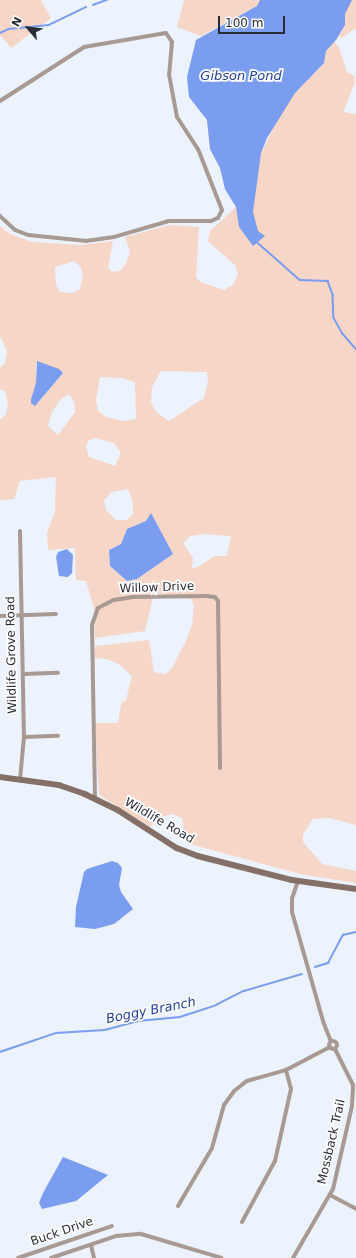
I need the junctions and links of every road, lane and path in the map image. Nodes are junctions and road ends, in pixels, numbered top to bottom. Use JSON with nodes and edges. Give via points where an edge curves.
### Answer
{"nodes":[{"id":1,"x":0,"y":101,"type":"edge"},
{"id":2,"x":0,"y":216,"type":"edge"},
{"id":3,"x":20,"y":531,"type":"dead end"},
{"id":4,"x":56,"y":614,"type":"dead end"},
{"id":5,"x":0,"y":616,"type":"edge"},
{"id":6,"x":21,"y":616,"type":"junction"},
{"id":7,"x":58,"y":673,"type":"dead end"},
{"id":8,"x":22,"y":674,"type":"junction"},
{"id":9,"x":24,"y":736,"type":"junction"},
{"id":10,"x":58,"y":736,"type":"dead end"},
{"id":11,"x":220,"y":768,"type":"dead end"},
{"id":12,"x":0,"y":777,"type":"edge"},
{"id":13,"x":20,"y":779,"type":"junction"},
{"id":14,"x":95,"y":798,"type":"junction"},
{"id":15,"x":298,"y":881,"type":"junction"},
{"id":16,"x":356,"y":889,"type":"edge"},
{"id":17,"x":331,"y":1041,"type":"junction"},
{"id":18,"x":330,"y":1047,"type":"junction"},
{"id":19,"x":335,"y":1049,"type":"junction"},
{"id":20,"x":286,"y":1070,"type":"junction"},
{"id":21,"x":354,"y":1085,"type":"edge"},
{"id":22,"x":330,"y":1195,"type":"junction"},
{"id":23,"x":178,"y":1206,"type":"dead end"},
{"id":24,"x":356,"y":1209,"type":"edge"},
{"id":25,"x":242,"y":1222,"type":"dead end"},
{"id":26,"x":112,"y":1226,"type":"dead end"},
{"id":27,"x":91,"y":1245,"type":"junction"},
{"id":28,"x":18,"y":1258,"type":"edge"},
{"id":29,"x":51,"y":1258,"type":"edge"},
{"id":30,"x":94,"y":1258,"type":"edge"},
{"id":31,"x":222,"y":1258,"type":"edge"},
{"id":32,"x":294,"y":1258,"type":"edge"}],
"edges":[{"from":1,"to":2,"type":"street","via":[[84,47],[166,33],[172,42],[169,74],[177,117],[198,149],[222,210],[218,218],[212,221],[169,221],[114,237],[87,241],[28,235],[15,230]]},
{"from":3,"to":6,"type":"street","name":"Wildlife Grove Road"},
{"from":4,"to":6,"type":"street"},
{"from":5,"to":6,"type":"street"},
{"from":6,"to":8,"type":"street","name":"Wildlife Grove Road"},
{"from":7,"to":8,"type":"street"},
{"from":8,"to":9,"type":"street","name":"Wildlife Grove Road"},
{"from":9,"to":10,"type":"street"},
{"from":9,"to":13,"type":"street","name":"Wildlife Grove Road"},
{"from":11,"to":14,"type":"street","name":"Willow Drive","via":[[218,601],[214,597],[206,596],[132,597],[114,600],[98,608],[92,625]]},
{"from":12,"to":13,"type":"street","name":"Wildlife Road"},
{"from":13,"to":14,"type":"street","name":"Wildlife Road","via":[[59,786]]},
{"from":14,"to":15,"type":"street","name":"Wildlife Road","via":[[182,850],[233,866]]},
{"from":15,"to":16,"type":"street","name":"Wildlife Road"},
{"from":15,"to":17,"type":"street","name":"Mossback Trail","via":[[292,898],[292,912]]},
{"from":17,"to":18,"type":"street"},
{"from":17,"to":19,"type":"street","name":"Mossback Trail","via":[[337,1042]]},
{"from":18,"to":19,"type":"street"},
{"from":18,"to":20,"type":"street"},
{"from":19,"to":21,"type":"street","name":"Mossback Trail"},
{"from":20,"to":23,"type":"street","via":[[247,1081],[229,1097],[216,1139]]},
{"from":20,"to":25,"type":"street","via":[[291,1089],[275,1161]]},
{"from":21,"to":22,"type":"street","name":"Mossback Trail","via":[[352,1106]]},
{"from":22,"to":24,"type":"street"},
{"from":22,"to":32,"type":"street","name":"Mossback Trail"},
{"from":26,"to":28,"type":"street","name":"Buck Drive"},
{"from":27,"to":29,"type":"street"},
{"from":27,"to":30,"type":"street"},
{"from":27,"to":31,"type":"street","via":[[116,1236],[141,1234]]}]}
